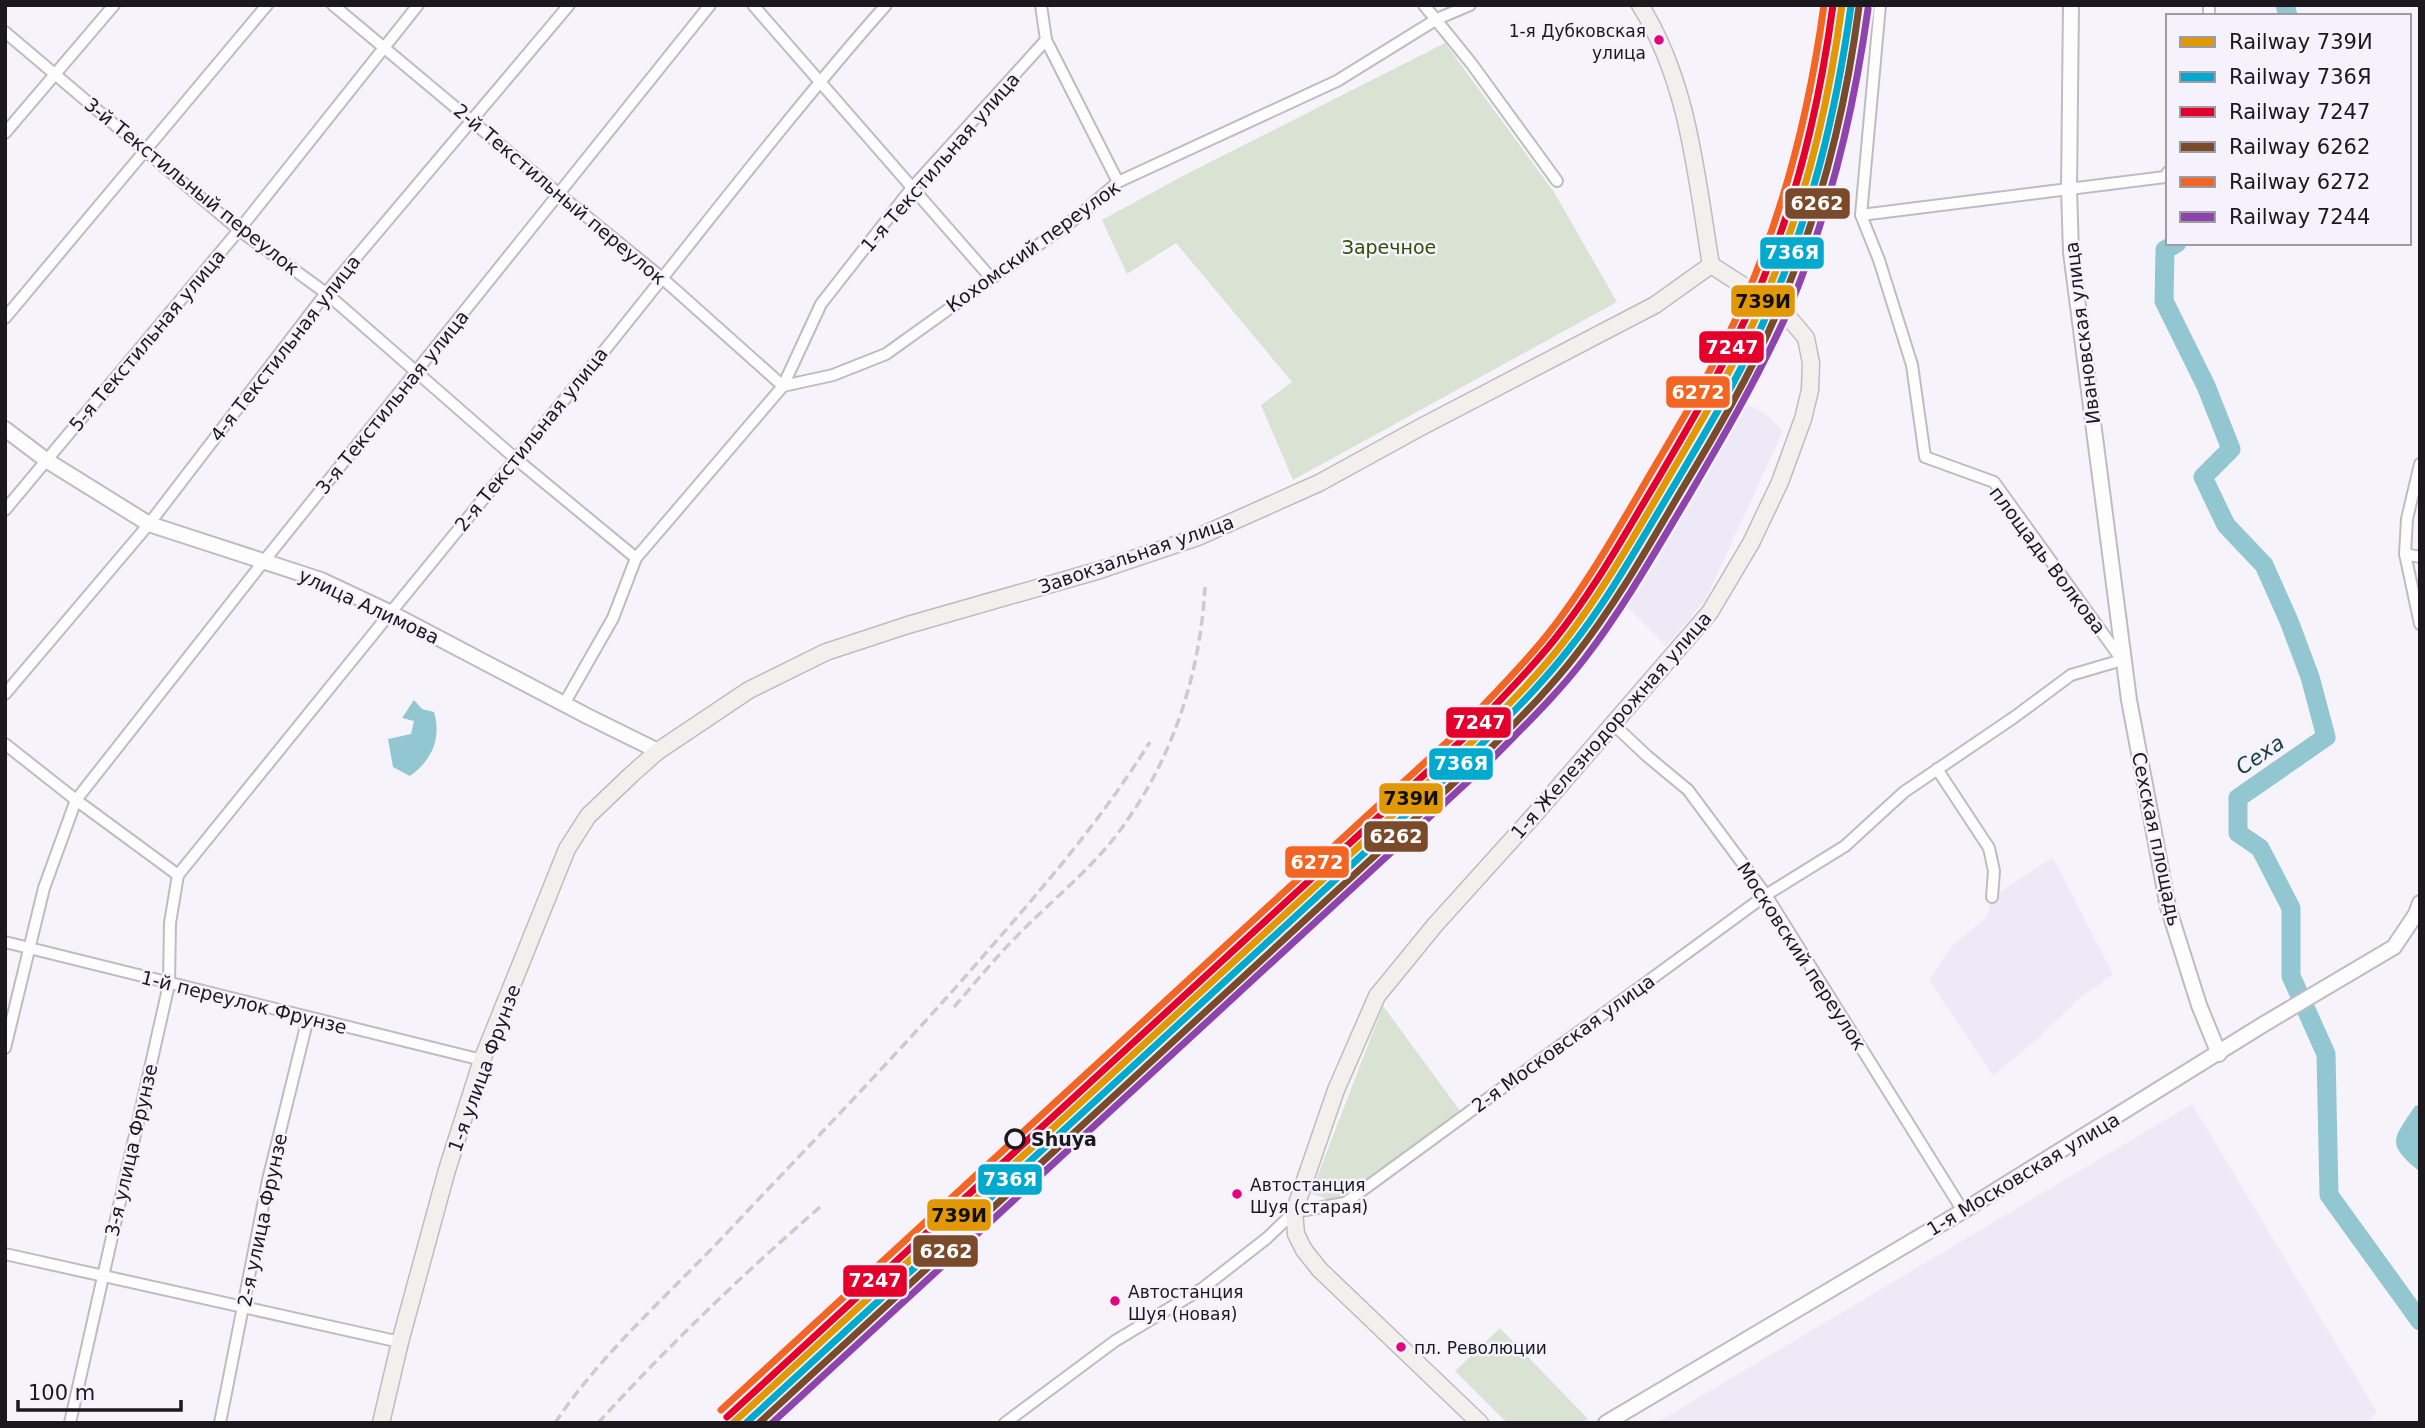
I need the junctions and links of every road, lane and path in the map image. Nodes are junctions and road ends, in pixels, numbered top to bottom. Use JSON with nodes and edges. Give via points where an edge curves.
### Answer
{"nodes":[{"id":1,"x":114,"y":5,"type":"edge"},
{"id":2,"x":267,"y":5,"type":"edge"},
{"id":3,"x":334,"y":5,"type":"edge"},
{"id":4,"x":418,"y":5,"type":"edge"},
{"id":5,"x":569,"y":5,"type":"edge"},
{"id":6,"x":710,"y":5,"type":"edge"},
{"id":7,"x":752,"y":5,"type":"edge"},
{"id":8,"x":886,"y":5,"type":"edge"},
{"id":9,"x":1041,"y":5,"type":"edge"},
{"id":10,"x":1424,"y":5,"type":"edge"},
{"id":11,"x":1470,"y":5,"type":"edge"},
{"id":12,"x":1640,"y":5,"type":"edge"},
{"id":13,"x":1880,"y":5,"type":"edge"},
{"id":14,"x":2071,"y":5,"type":"edge"},
{"id":15,"x":1437,"y":19,"type":"junction"},
{"id":16,"x":5,"y":32,"type":"edge"},
{"id":17,"x":1046,"y":40,"type":"junction"},
{"id":18,"x":383,"y":47,"type":"junction"},
{"id":19,"x":56,"y":75,"type":"junction"},
{"id":20,"x":819,"y":82,"type":"junction"},
{"id":21,"x":471,"y":120,"type":"junction"},
{"id":22,"x":5,"y":132,"type":"edge"},
{"id":23,"x":145,"y":150,"type":"junction"},
{"id":24,"x":2166,"y":175,"type":"edge"},
{"id":25,"x":1557,"y":181,"type":"dead end"},
{"id":26,"x":1118,"y":182,"type":"junction"},
{"id":27,"x":912,"y":189,"type":"junction"},
{"id":28,"x":2069,"y":189,"type":"junction"},
{"id":29,"x":559,"y":194,"type":"junction"},
{"id":30,"x":1861,"y":215,"type":"junction"},
{"id":31,"x":239,"y":230,"type":"junction"},
{"id":32,"x":1711,"y":265,"type":"junction"},
{"id":33,"x":662,"y":278,"type":"junction"},
{"id":34,"x":991,"y":278,"type":"junction"},
{"id":35,"x":326,"y":293,"type":"junction"},
{"id":36,"x":5,"y":318,"type":"edge"},
{"id":37,"x":416,"y":373,"type":"junction"},
{"id":38,"x":783,"y":387,"type":"junction"},
{"id":39,"x":5,"y":429,"type":"edge"},
{"id":40,"x":516,"y":459,"type":"junction"},
{"id":41,"x":46,"y":460,"type":"junction"},
{"id":42,"x":2420,"y":464,"type":"edge"},
{"id":43,"x":5,"y":509,"type":"edge"},
{"id":44,"x":149,"y":524,"type":"junction"},
{"id":45,"x":2405,"y":554,"type":"junction"},
{"id":46,"x":636,"y":558,"type":"junction"},
{"id":47,"x":2420,"y":558,"type":"edge"},
{"id":48,"x":264,"y":561,"type":"junction"},
{"id":49,"x":389,"y":612,"type":"junction"},
{"id":50,"x":2420,"y":624,"type":"edge"},
{"id":51,"x":2122,"y":660,"type":"junction"},
{"id":52,"x":5,"y":694,"type":"edge"},
{"id":53,"x":564,"y":704,"type":"junction"},
{"id":54,"x":1612,"y":723,"type":"junction"},
{"id":55,"x":5,"y":744,"type":"edge"},
{"id":56,"x":658,"y":751,"type":"junction"},
{"id":57,"x":1937,"y":769,"type":"junction"},
{"id":58,"x":76,"y":800,"type":"junction"},
{"id":59,"x":178,"y":875,"type":"junction"},
{"id":60,"x":1766,"y":895,"type":"junction"},
{"id":61,"x":1992,"y":897,"type":"dead end"},
{"id":62,"x":2420,"y":903,"type":"edge"},
{"id":63,"x":5,"y":942,"type":"edge"},
{"id":64,"x":29,"y":948,"type":"junction"},
{"id":65,"x":169,"y":984,"type":"junction"},
{"id":66,"x":308,"y":1018,"type":"junction"},
{"id":67,"x":5,"y":1048,"type":"edge"},
{"id":68,"x":2219,"y":1054,"type":"junction"},
{"id":69,"x":482,"y":1060,"type":"junction"},
{"id":70,"x":1294,"y":1212,"type":"junction"},
{"id":71,"x":1963,"y":1212,"type":"junction"},
{"id":72,"x":5,"y":1254,"type":"edge"},
{"id":73,"x":102,"y":1275,"type":"junction"},
{"id":74,"x":244,"y":1308,"type":"junction"},
{"id":75,"x":400,"y":1342,"type":"junction"},
{"id":76,"x":70,"y":1423,"type":"edge"},
{"id":77,"x":220,"y":1423,"type":"edge"},
{"id":78,"x":381,"y":1423,"type":"edge"},
{"id":79,"x":1004,"y":1423,"type":"edge"},
{"id":80,"x":1480,"y":1423,"type":"edge"},
{"id":81,"x":1606,"y":1423,"type":"edge"}],
"edges":[{"from":1,"to":19,"type":"street"},
{"from":2,"to":23,"type":"street"},
{"from":3,"to":18,"type":"street","name":"2-й Текстильный переулок"},
{"from":4,"to":18,"type":"street","name":"5-я Текстильная улица"},
{"from":5,"to":21,"type":"street","name":"4-я Текстильная улица"},
{"from":6,"to":29,"type":"street","name":"3-я Текстильная улица"},
{"from":7,"to":20,"type":"street"},
{"from":8,"to":20,"type":"street","name":"2-я Текстильная улица"},
{"from":9,"to":17,"type":"street"},
{"from":10,"to":15,"type":"street"},
{"from":11,"to":15,"type":"street","name":"Кохомский переулок"},
{"from":12,"to":32,"type":"main road","via":[[1678,85]]},
{"from":13,"to":30,"type":"street"},
{"from":14,"to":28,"type":"street","name":"Ивановская улица"},
{"from":15,"to":25,"type":"street"},
{"from":15,"to":26,"type":"street","name":"Кохомский переулок","via":[[1337,80]]},
{"from":16,"to":19,"type":"street","name":"3-й Текстильный переулок"},
{"from":17,"to":26,"type":"street"},
{"from":17,"to":27,"type":"street","name":"1-я Текстильная улица"},
{"from":18,"to":21,"type":"street","name":"2-й Текстильный переулок"},
{"from":18,"to":31,"type":"street","name":"5-я Текстильная улица"},
{"from":19,"to":22,"type":"street"},
{"from":19,"to":23,"type":"street","name":"3-й Текстильный переулок"},
{"from":20,"to":27,"type":"street"},
{"from":20,"to":33,"type":"street","name":"2-я Текстильная улица"},
{"from":21,"to":29,"type":"street","name":"2-й Текстильный переулок"},
{"from":21,"to":35,"type":"street","name":"4-я Текстильная улица"},
{"from":23,"to":31,"type":"street","name":"3-й Текстильный переулок"},
{"from":23,"to":36,"type":"street"},
{"from":24,"to":28,"type":"street"},
{"from":26,"to":34,"type":"street","name":"Кохомский переулок"},
{"from":27,"to":34,"type":"street"},
{"from":27,"to":38,"type":"street","name":"1-я Текстильная улица","via":[[821,304]]},
{"from":28,"to":30,"type":"street"},
{"from":28,"to":51,"type":"street","name":"Ивановская улица","via":[[2071,252]]},
{"from":29,"to":33,"type":"street","name":"2-й Текстильный переулок"},
{"from":29,"to":37,"type":"street","name":"3-я Текстильная улица"},
{"from":30,"to":51,"type":"street","name":"площадь Волкова","via":[[1912,365],[1925,457],[1994,482]]},
{"from":31,"to":35,"type":"street","name":"3-й Текстильный переулок"},
{"from":31,"to":41,"type":"street","name":"5-я Текстильная улица"},
{"from":32,"to":54,"type":"main road","name":"1-я Железнодорожная улица","via":[[1790,319],[1805,338],[1811,363],[1810,390],[1780,482],[1710,612]]},
{"from":32,"to":56,"type":"main road","name":"Завокзальная улица","via":[[1655,305],[1319,483],[1198,537],[826,652],[749,690]]},
{"from":33,"to":38,"type":"street","name":"2-й Текстильный переулок"},
{"from":33,"to":40,"type":"street","name":"2-я Текстильная улица"},
{"from":34,"to":38,"type":"street","name":"Кохомский переулок","via":[[886,354],[833,375]]},
{"from":35,"to":37,"type":"street","name":"3-й Текстильный переулок"},
{"from":35,"to":44,"type":"street","name":"4-я Текстильная улица"},
{"from":37,"to":40,"type":"street","name":"3-й Текстильный переулок"},
{"from":37,"to":48,"type":"street","name":"3-я Текстильная улица"},
{"from":38,"to":46,"type":"street","name":"1-я Текстильная улица"},
{"from":39,"to":41,"type":"street","name":"улица Алимова"},
{"from":40,"to":46,"type":"street","name":"3-й Текстильный переулок"},
{"from":40,"to":49,"type":"street","name":"2-я Текстильная улица"},
{"from":41,"to":43,"type":"street","name":"5-я Текстильная улица"},
{"from":41,"to":44,"type":"street","name":"улица Алимова"},
{"from":42,"to":45,"type":"street","via":[[2407,519]]},
{"from":44,"to":48,"type":"street","name":"улица Алимова"},
{"from":44,"to":52,"type":"street","name":"4-я Текстильная улица"},
{"from":45,"to":47,"type":"street"},
{"from":45,"to":50,"type":"street"},
{"from":46,"to":53,"type":"street","name":"1-я Текстильная улица","via":[[613,618]]},
{"from":48,"to":49,"type":"street","name":"улица Алимова","via":[[321,580]]},
{"from":48,"to":58,"type":"street","name":"3-я Текстильная улица"},
{"from":49,"to":53,"type":"street","name":"улица Алимова"},
{"from":49,"to":59,"type":"street","name":"2-я Текстильная улица"},
{"from":51,"to":57,"type":"street","name":"2-я Московская улица","via":[[2071,675]]},
{"from":51,"to":68,"type":"street","name":"Сехская площадь","via":[[2168,907]]},
{"from":53,"to":56,"type":"street","name":"улица Алимова"},
{"from":54,"to":60,"type":"street","name":"Московский переулок","via":[[1688,790]]},
{"from":54,"to":70,"type":"main road","name":"1-я Железнодорожная улица","via":[[1377,996],[1336,1090]]},
{"from":55,"to":58,"type":"street"},
{"from":56,"to":69,"type":"main road","name":"1-я улица Фрунзе","via":[[588,816],[567,849]]},
{"from":57,"to":60,"type":"street","name":"2-я Московская улица","via":[[1904,792],[1845,846]]},
{"from":57,"to":61,"type":"street","via":[[1989,848],[1994,871]]},
{"from":58,"to":59,"type":"street"},
{"from":58,"to":64,"type":"street","name":"3-я Текстильная улица","via":[[44,888]]},
{"from":59,"to":65,"type":"street","name":"3-я улица Фрунзе","via":[[170,923]]},
{"from":60,"to":70,"type":"street","name":"2-я Московская улица","via":[[1345,1203]]},
{"from":60,"to":71,"type":"street","name":"Московский переулок"},
{"from":62,"to":68,"type":"street","name":"1-я Московская улица","via":[[2394,947]]},
{"from":63,"to":64,"type":"street","name":"1-й переулок Фрунзе"},
{"from":64,"to":65,"type":"street","name":"1-й переулок Фрунзе"},
{"from":64,"to":67,"type":"street","name":"3-я Текстильная улица"},
{"from":65,"to":66,"type":"street","name":"1-й переулок Фрунзе"},
{"from":65,"to":73,"type":"street","name":"3-я улица Фрунзе"},
{"from":66,"to":69,"type":"street","name":"1-й переулок Фрунзе"},
{"from":66,"to":74,"type":"street","name":"2-я улица Фрунзе","via":[[268,1180]]},
{"from":68,"to":71,"type":"street","name":"1-я Московская улица"},
{"from":69,"to":75,"type":"main road","name":"1-я улица Фрунзе"},
{"from":70,"to":79,"type":"street","via":[[1203,1288],[1115,1341]]},
{"from":70,"to":80,"type":"main road","via":[[1296,1234],[1320,1270]]},
{"from":71,"to":81,"type":"street","name":"1-я Московская улица"},
{"from":72,"to":73,"type":"street"},
{"from":73,"to":74,"type":"street"},
{"from":73,"to":76,"type":"street","name":"3-я улица Фрунзе"},
{"from":74,"to":75,"type":"street"},
{"from":74,"to":77,"type":"street","name":"2-я улица Фрунзе"},
{"from":75,"to":78,"type":"main road","name":"1-я улица Фрунзе"}]}
